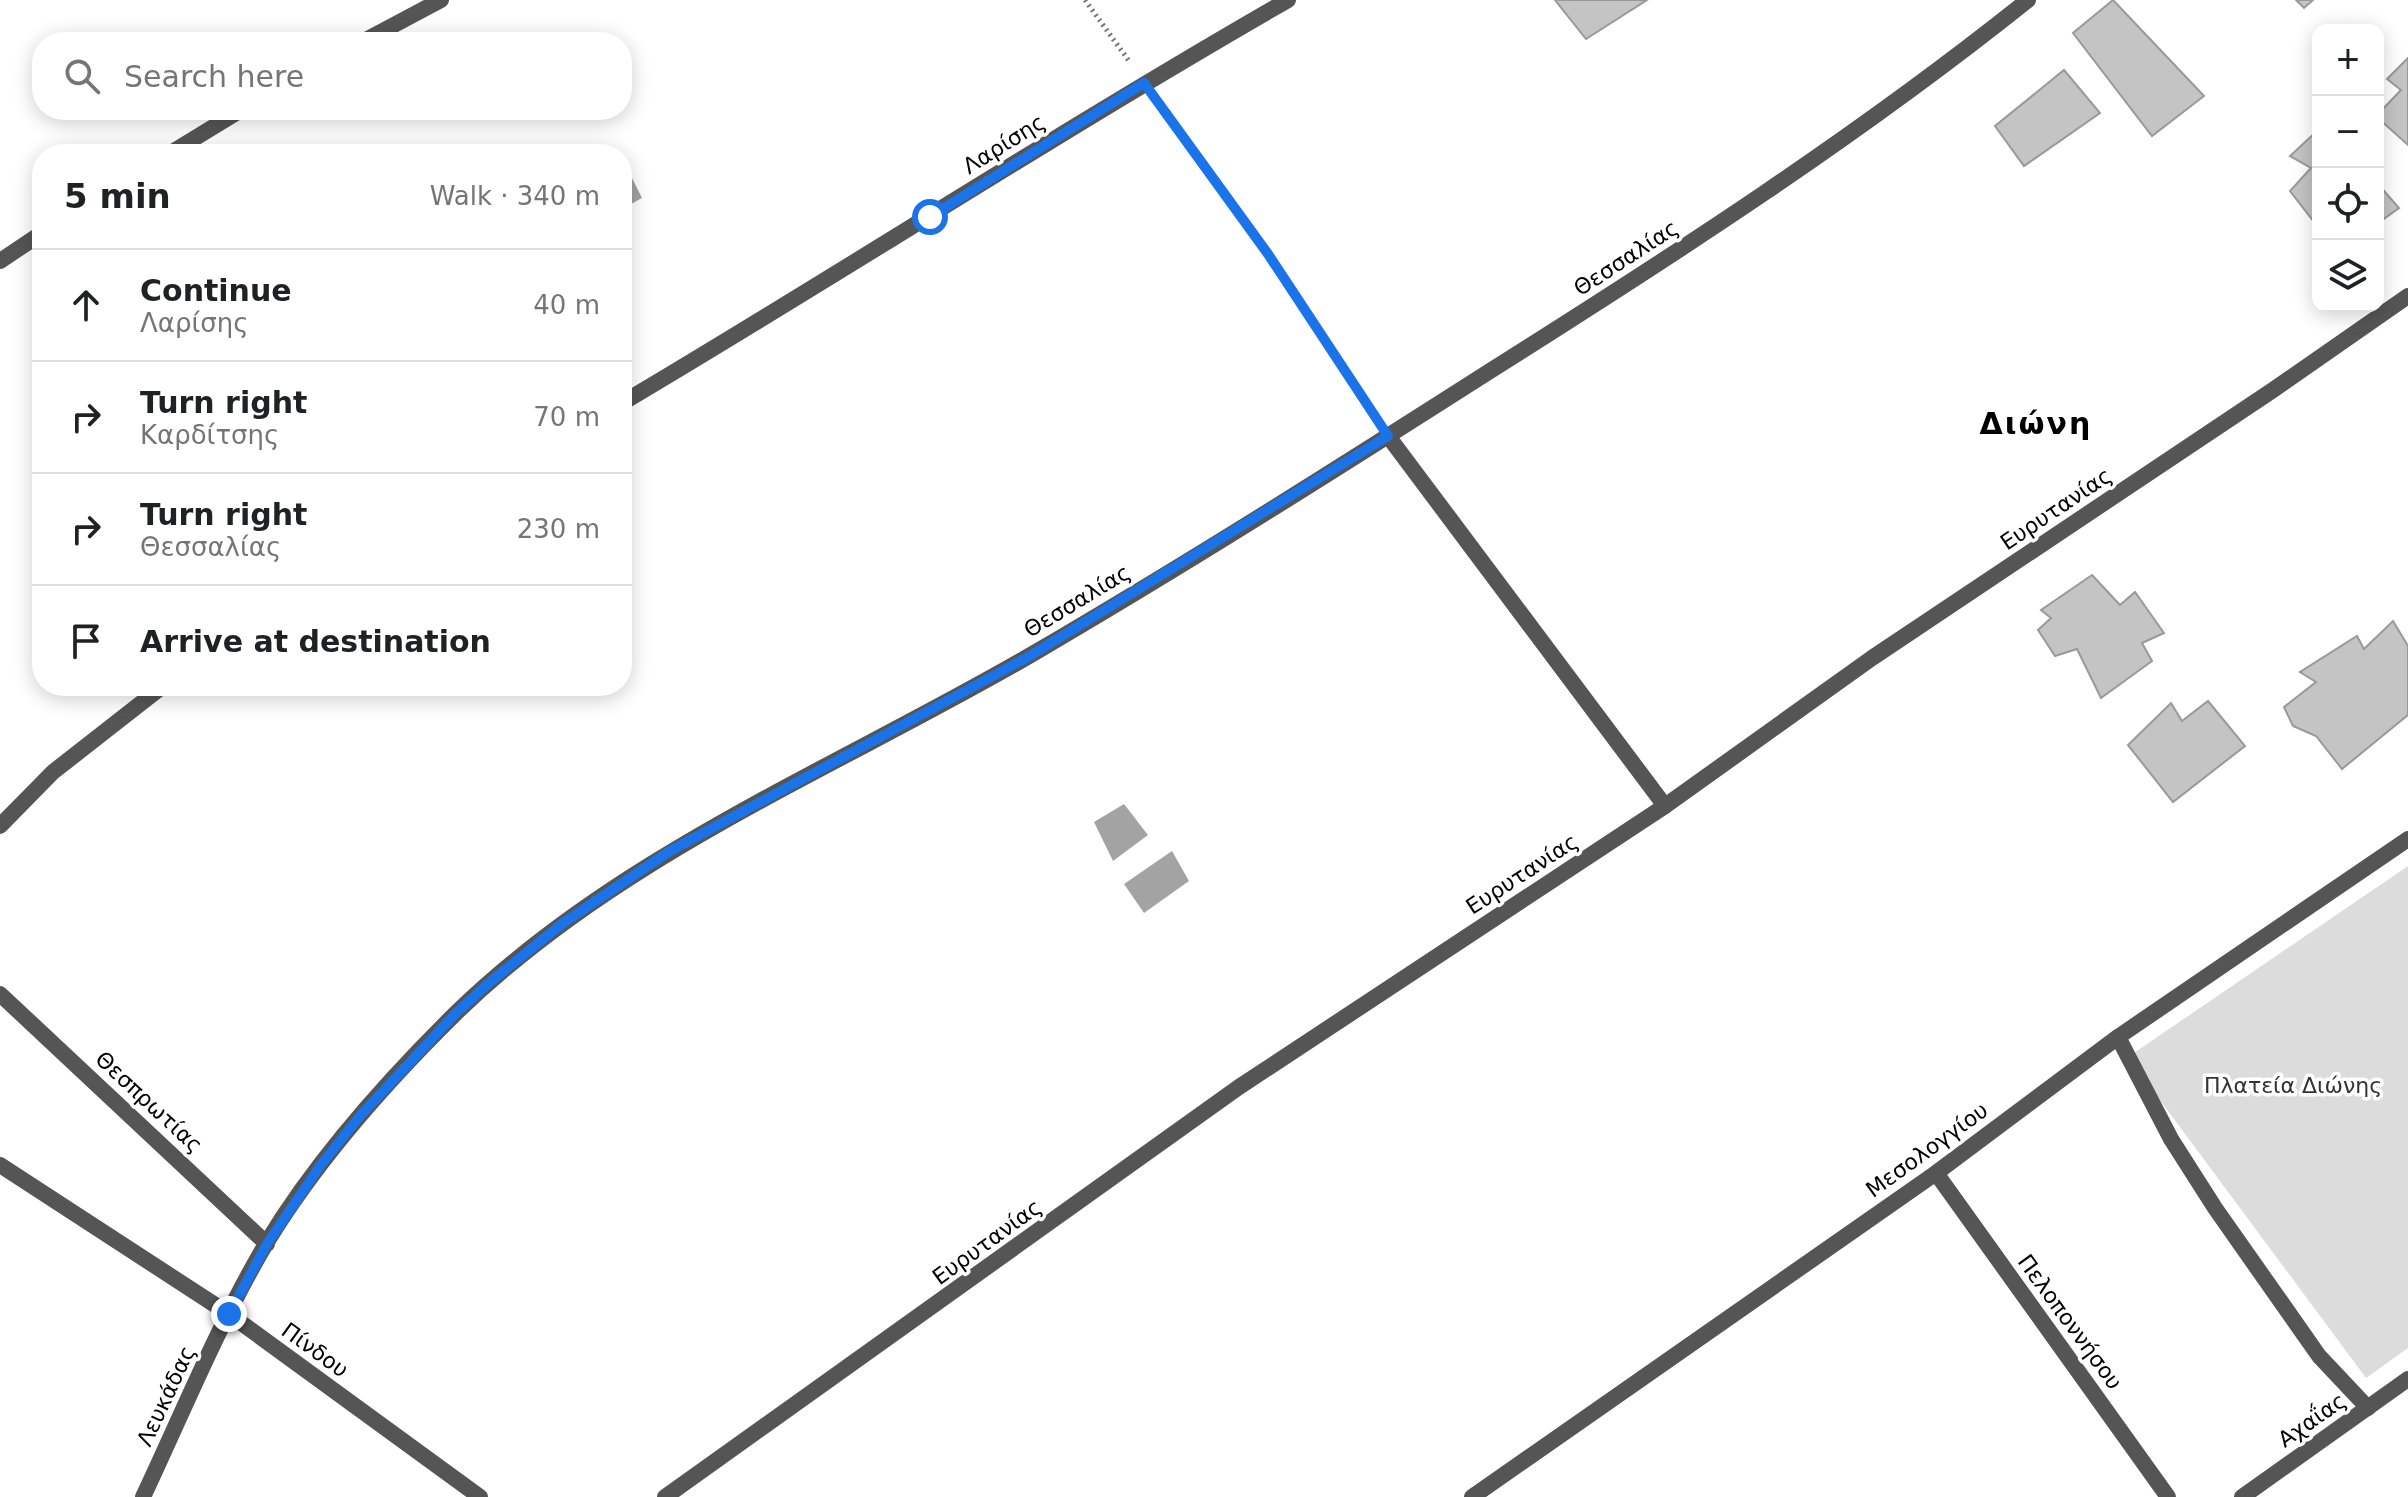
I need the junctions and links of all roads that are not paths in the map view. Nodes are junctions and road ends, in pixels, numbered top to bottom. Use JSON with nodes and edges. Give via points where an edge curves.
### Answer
{"nodes":[{"id":1,"x":441,"y":0,"type":"edge"},
{"id":2,"x":1288,"y":0,"type":"edge"},
{"id":3,"x":2028,"y":0,"type":"edge"},
{"id":4,"x":381,"y":32,"type":"edge"},
{"id":5,"x":225,"y":120,"type":"edge"},
{"id":6,"x":185,"y":144,"type":"edge"},
{"id":7,"x":32,"y":240,"type":"edge"},
{"id":8,"x":0,"y":261,"type":"edge"},
{"id":9,"x":2408,"y":296,"type":"edge"},
{"id":10,"x":632,"y":397,"type":"edge"},
{"id":11,"x":1388,"y":436,"type":"junction"},
{"id":12,"x":150,"y":696,"type":"edge"},
{"id":13,"x":1665,"y":806,"type":"junction"},
{"id":14,"x":0,"y":826,"type":"edge"},
{"id":15,"x":2408,"y":839,"type":"edge"},
{"id":16,"x":0,"y":994,"type":"edge"},
{"id":17,"x":2118,"y":1037,"type":"junction"},
{"id":18,"x":0,"y":1165,"type":"edge"},
{"id":19,"x":1936,"y":1173,"type":"junction"},
{"id":20,"x":267,"y":1244,"type":"junction"},
{"id":21,"x":229,"y":1314,"type":"junction"},
{"id":22,"x":2408,"y":1379,"type":"edge"},
{"id":23,"x":2368,"y":1408,"type":"junction"},
{"id":24,"x":143,"y":1497,"type":"edge"},
{"id":25,"x":480,"y":1497,"type":"edge"},
{"id":26,"x":665,"y":1497,"type":"edge"},
{"id":27,"x":1472,"y":1497,"type":"edge"},
{"id":28,"x":2168,"y":1497,"type":"edge"},
{"id":29,"x":2242,"y":1497,"type":"edge"}],
"edges":[{"from":1,"to":4,"type":"street"},
{"from":2,"to":10,"type":"street","name":"Λαρίσης"},
{"from":3,"to":11,"type":"street","name":"Θεσσαλίας","via":[[1947,65],[1678,251]]},
{"from":5,"to":6,"type":"street"},
{"from":7,"to":8,"type":"street"},
{"from":9,"to":13,"type":"street","name":"Ευρυτανίας","via":[[1872,658]]},
{"from":11,"to":13,"type":"street"},
{"from":11,"to":20,"type":"street","name":"Θεσσαλίας","via":[[1028,657],[670,851],[593,901],[489,983],[400,1071],[320,1166]]},
{"from":12,"to":14,"type":"street","via":[[53,772]]},
{"from":13,"to":26,"type":"street","name":"Ευρυτανίας","via":[[1239,1087]]},
{"from":15,"to":17,"type":"street","name":"Μεσολογγίου"},
{"from":16,"to":20,"type":"street","name":"Θεσπρωτίας"},
{"from":17,"to":19,"type":"street","name":"Μεσολογγίου"},
{"from":17,"to":23,"type":"street","via":[[2171,1139],[2215,1208],[2319,1356]]},
{"from":18,"to":21,"type":"street","name":"Πίνδου"},
{"from":19,"to":27,"type":"street","name":"Μεσολογγίου"},
{"from":19,"to":28,"type":"street","name":"Πελοποννήσου"},
{"from":20,"to":21,"type":"street","name":"Θεσσαλίας"},
{"from":21,"to":24,"type":"street","name":"Λευκάδας"},
{"from":21,"to":25,"type":"street","name":"Πίνδου"},
{"from":22,"to":23,"type":"street","name":"Αχαΐας"},
{"from":23,"to":29,"type":"street","name":"Αχαΐας"}]}
